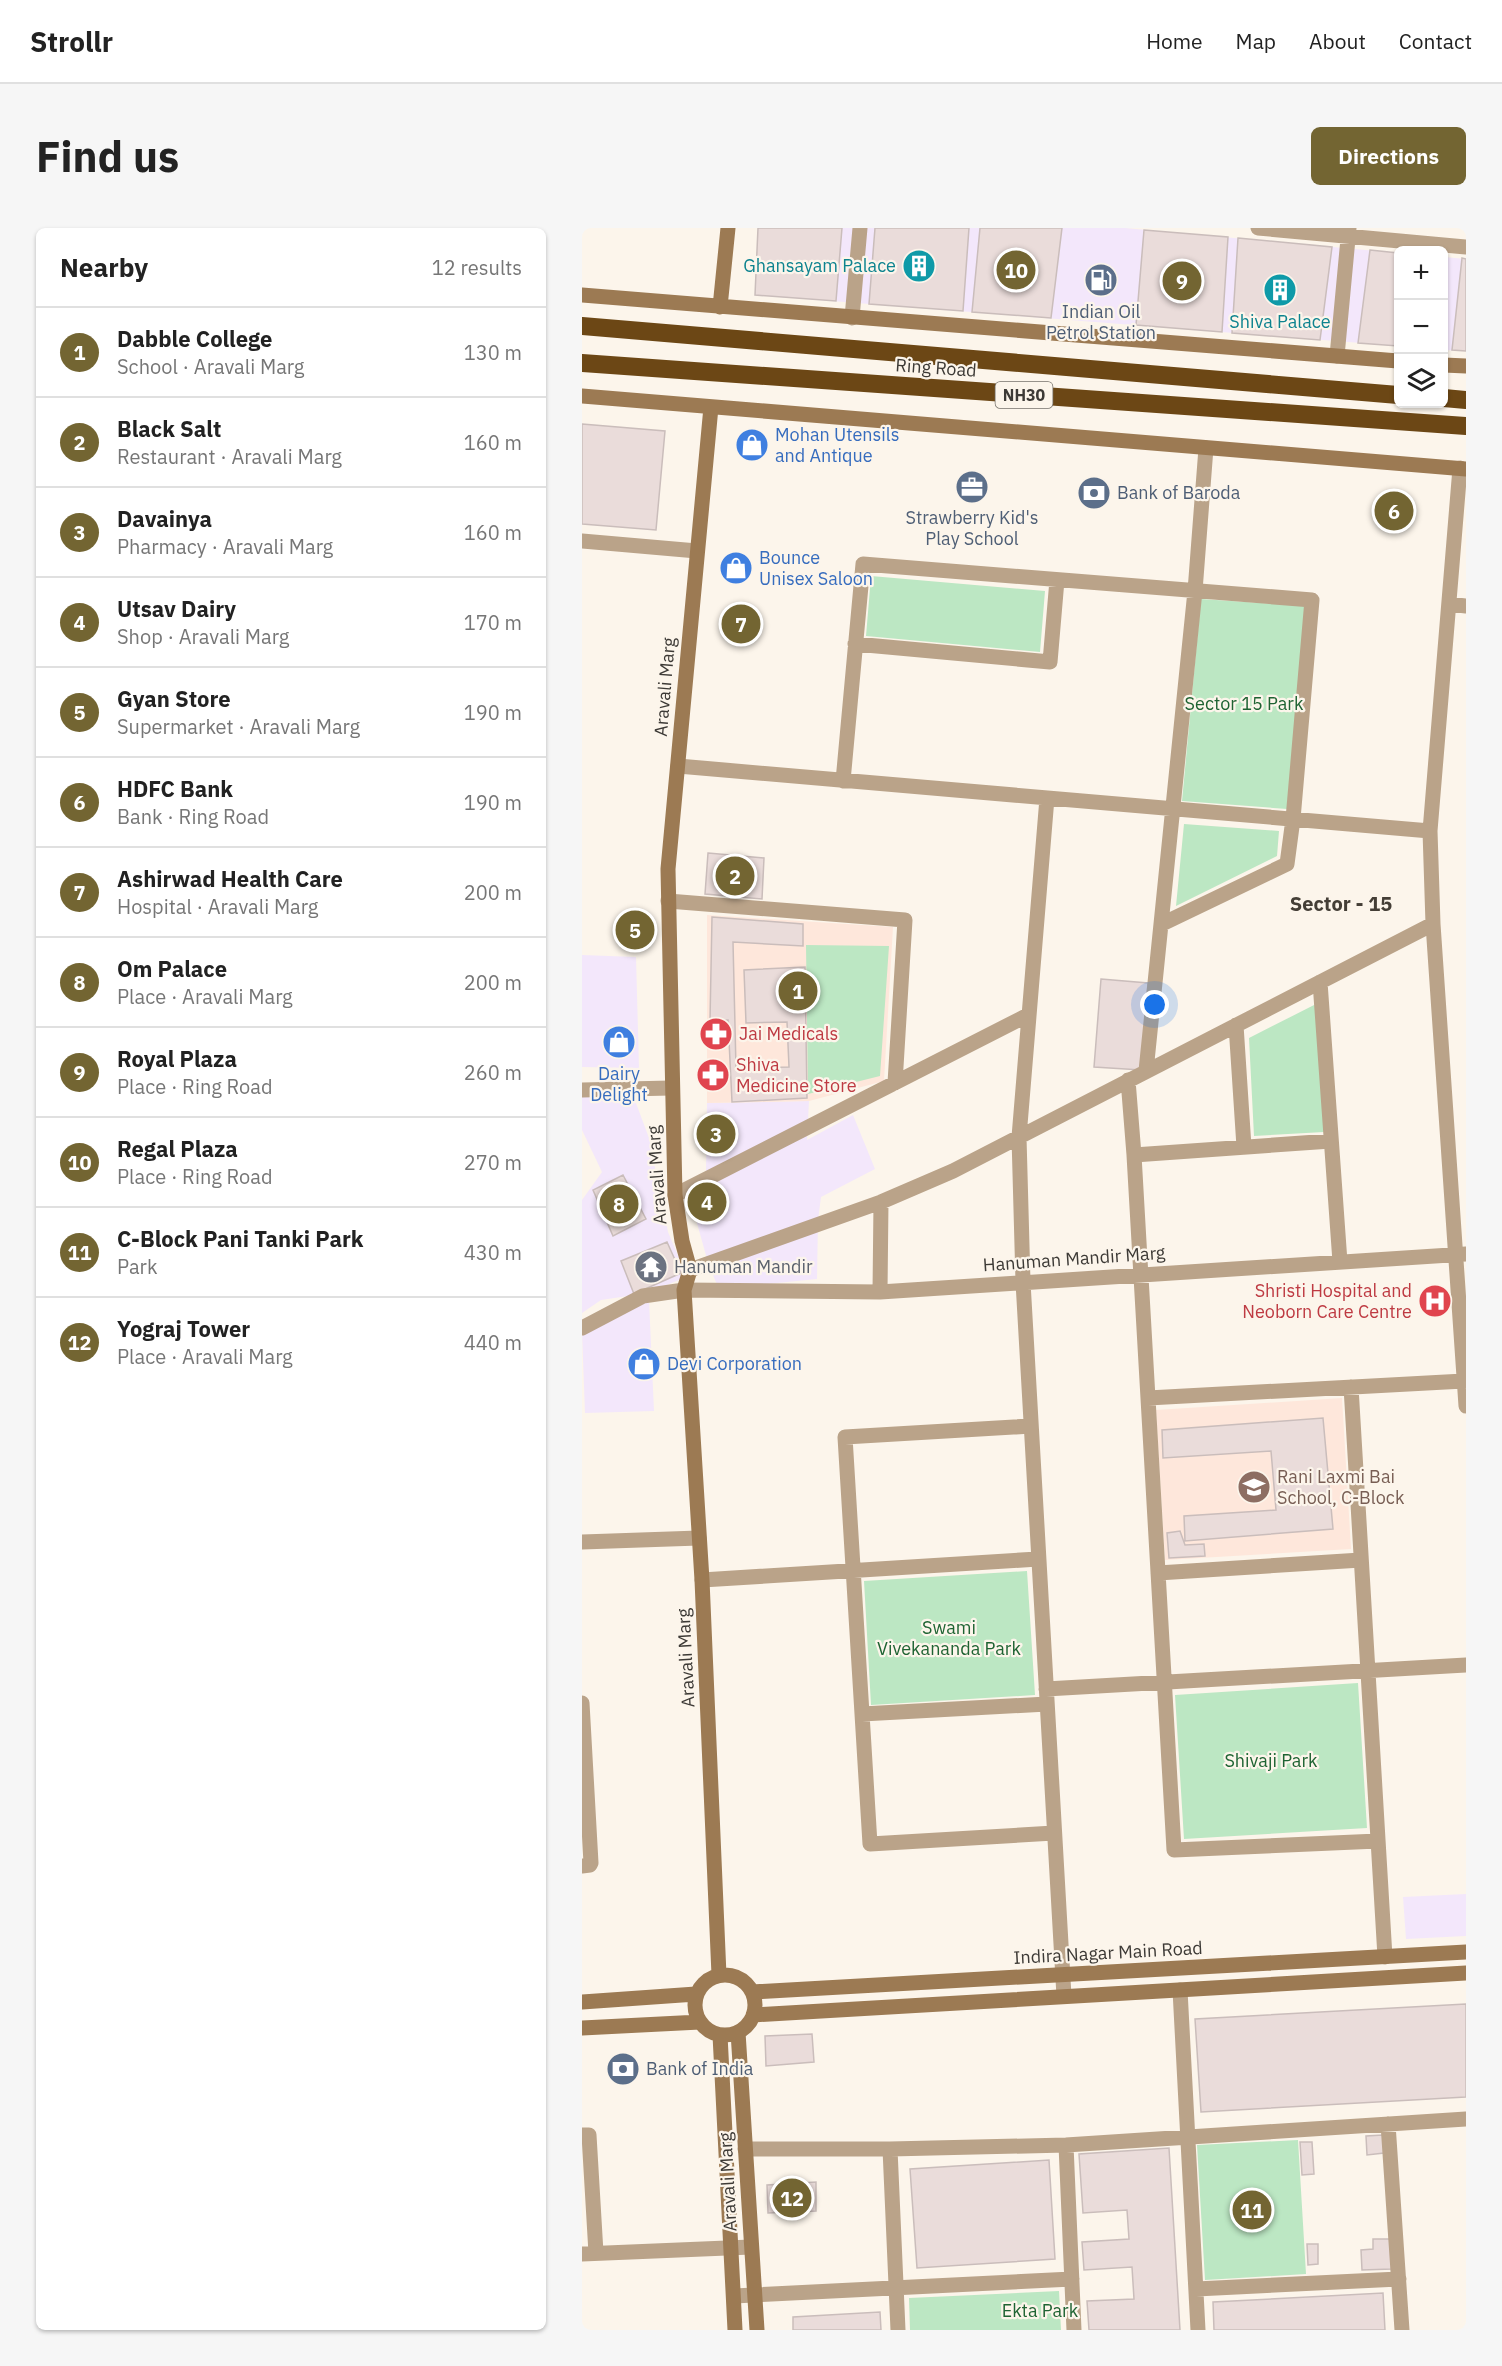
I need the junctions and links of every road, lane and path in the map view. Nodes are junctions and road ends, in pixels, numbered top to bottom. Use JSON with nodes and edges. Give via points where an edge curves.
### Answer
{"nodes":[{"id":1,"x":728,"y":228,"type":"edge"},
{"id":2,"x":860,"y":228,"type":"edge"},
{"id":3,"x":1258,"y":228,"type":"edge"},
{"id":4,"x":1348,"y":232,"type":"edge"},
{"id":5,"x":1466,"y":247,"type":"edge"},
{"id":6,"x":582,"y":295,"type":"edge"},
{"id":7,"x":720,"y":308,"type":"junction"},
{"id":8,"x":852,"y":318,"type":"junction"},
{"id":9,"x":582,"y":326,"type":"edge"},
{"id":10,"x":1337,"y":356,"type":"junction"},
{"id":11,"x":1394,"y":361,"type":"edge"},
{"id":12,"x":582,"y":363,"type":"edge"},
{"id":13,"x":1448,"y":365,"type":"edge"},
{"id":14,"x":1466,"y":366,"type":"edge"},
{"id":15,"x":1394,"y":395,"type":"edge"},
{"id":16,"x":582,"y":396,"type":"edge"},
{"id":17,"x":1448,"y":398,"type":"edge"},
{"id":18,"x":1466,"y":400,"type":"edge"},
{"id":19,"x":711,"y":407,"type":"junction"},
{"id":20,"x":1466,"y":426,"type":"edge"},
{"id":21,"x":1206,"y":448,"type":"junction"},
{"id":22,"x":1463,"y":469,"type":"edge"},
{"id":23,"x":582,"y":541,"type":"edge"},
{"id":24,"x":697,"y":551,"type":"junction"},
{"id":25,"x":1057,"y":580,"type":"junction"},
{"id":26,"x":1195,"y":591,"type":"junction"},
{"id":27,"x":1449,"y":604,"type":"junction"},
{"id":28,"x":1466,"y":606,"type":"edge"},
{"id":29,"x":855,"y":644,"type":"junction"},
{"id":30,"x":678,"y":766,"type":"junction"},
{"id":31,"x":843,"y":781,"type":"junction"},
{"id":32,"x":1047,"y":798,"type":"junction"},
{"id":33,"x":1173,"y":809,"type":"junction"},
{"id":34,"x":1293,"y":819,"type":"junction"},
{"id":35,"x":1430,"y":831,"type":"junction"},
{"id":36,"x":668,"y":902,"type":"junction"},
{"id":37,"x":1162,"y":924,"type":"junction"},
{"id":38,"x":1433,"y":924,"type":"junction"},
{"id":39,"x":1320,"y":982,"type":"junction"},
{"id":40,"x":1028,"y":1015,"type":"junction"},
{"id":41,"x":1236,"y":1025,"type":"junction"},
{"id":42,"x":1146,"y":1071,"type":"junction"},
{"id":43,"x":1128,"y":1080,"type":"junction"},
{"id":44,"x":895,"y":1083,"type":"junction"},
{"id":45,"x":671,"y":1088,"type":"junction"},
{"id":46,"x":582,"y":1090,"type":"edge"},
{"id":47,"x":1019,"y":1137,"type":"junction"},
{"id":48,"x":1331,"y":1141,"type":"junction"},
{"id":49,"x":1244,"y":1147,"type":"junction"},
{"id":50,"x":1134,"y":1155,"type":"junction"},
{"id":51,"x":675,"y":1195,"type":"junction"},
{"id":52,"x":881,"y":1202,"type":"junction"},
{"id":53,"x":1461,"y":1254,"type":"edge"},
{"id":54,"x":1340,"y":1262,"type":"junction"},
{"id":55,"x":690,"y":1270,"type":"junction"},
{"id":56,"x":1141,"y":1275,"type":"junction"},
{"id":57,"x":1023,"y":1282,"type":"junction"},
{"id":58,"x":684,"y":1290,"type":"junction"},
{"id":59,"x":880,"y":1292,"type":"junction"},
{"id":60,"x":582,"y":1328,"type":"edge"},
{"id":61,"x":1464,"y":1381,"type":"junction"},
{"id":62,"x":1351,"y":1387,"type":"junction"},
{"id":63,"x":1148,"y":1398,"type":"junction"},
{"id":64,"x":1466,"y":1406,"type":"edge"},
{"id":65,"x":1031,"y":1426,"type":"junction"},
{"id":66,"x":699,"y":1538,"type":"junction"},
{"id":67,"x":582,"y":1542,"type":"edge"},
{"id":68,"x":1038,"y":1559,"type":"junction"},
{"id":69,"x":1361,"y":1560,"type":"junction"},
{"id":70,"x":854,"y":1571,"type":"junction"},
{"id":71,"x":1158,"y":1573,"type":"junction"},
{"id":72,"x":702,"y":1580,"type":"junction"},
{"id":73,"x":1466,"y":1665,"type":"edge"},
{"id":74,"x":1368,"y":1670,"type":"junction"},
{"id":75,"x":1165,"y":1682,"type":"junction"},
{"id":76,"x":1046,"y":1696,"type":"junction"},
{"id":77,"x":582,"y":1703,"type":"edge"},
{"id":78,"x":862,"y":1714,"type":"junction"},
{"id":79,"x":585,"y":1800,"type":"edge"},
{"id":80,"x":1054,"y":1833,"type":"junction"},
{"id":81,"x":1378,"y":1841,"type":"junction"},
{"id":82,"x":582,"y":1866,"type":"edge"},
{"id":83,"x":1466,"y":1952,"type":"edge"},
{"id":84,"x":1385,"y":1956,"type":"junction"},
{"id":85,"x":1466,"y":1973,"type":"edge"},
{"id":86,"x":719,"y":1975,"type":"junction"},
{"id":87,"x":1062,"y":1975,"type":"junction"},
{"id":88,"x":1180,"y":1990,"type":"junction"},
{"id":89,"x":752,"y":1992,"type":"junction"},
{"id":90,"x":696,"y":1994,"type":"junction"},
{"id":91,"x":1064,"y":1996,"type":"junction"},
{"id":92,"x":582,"y":2002,"type":"edge"},
{"id":93,"x":753,"y":2015,"type":"junction"},
{"id":94,"x":700,"y":2022,"type":"junction"},
{"id":95,"x":582,"y":2028,"type":"edge"},
{"id":96,"x":738,"y":2032,"type":"junction"},
{"id":97,"x":720,"y":2035,"type":"junction"},
{"id":98,"x":1466,"y":2119,"type":"edge"},
{"id":99,"x":1388,"y":2124,"type":"junction"},
{"id":100,"x":582,"y":2135,"type":"edge"},
{"id":101,"x":1188,"y":2137,"type":"junction"},
{"id":102,"x":1066,"y":2145,"type":"junction"},
{"id":103,"x":745,"y":2149,"type":"junction"},
{"id":104,"x":890,"y":2149,"type":"junction"},
{"id":105,"x":751,"y":2247,"type":"junction"},
{"id":106,"x":731,"y":2248,"type":"junction"},
{"id":107,"x":589,"y":2253,"type":"edge"},
{"id":108,"x":1072,"y":2279,"type":"junction"},
{"id":109,"x":1399,"y":2279,"type":"junction"},
{"id":110,"x":896,"y":2288,"type":"junction"},
{"id":111,"x":1196,"y":2289,"type":"junction"},
{"id":112,"x":754,"y":2295,"type":"junction"},
{"id":113,"x":734,"y":2296,"type":"junction"},
{"id":114,"x":735,"y":2330,"type":"edge"},
{"id":115,"x":756,"y":2330,"type":"edge"},
{"id":116,"x":898,"y":2330,"type":"edge"},
{"id":117,"x":1074,"y":2330,"type":"edge"},
{"id":118,"x":1198,"y":2330,"type":"edge"},
{"id":119,"x":1402,"y":2330,"type":"edge"}],
"edges":[{"from":1,"to":7,"type":"street"},
{"from":2,"to":8,"type":"street"},
{"from":3,"to":4,"type":"street"},
{"from":4,"to":5,"type":"street"},
{"from":4,"to":10,"type":"street"},
{"from":6,"to":7,"type":"street"},
{"from":7,"to":8,"type":"street"},
{"from":8,"to":10,"type":"street"},
{"from":9,"to":15,"type":"highway","name":"Ring Road","number":"NH30"},
{"from":10,"to":11,"type":"street"},
{"from":12,"to":20,"type":"highway","name":"Ring Road","number":"NH30"},
{"from":13,"to":14,"type":"street"},
{"from":16,"to":19,"type":"street"},
{"from":17,"to":18,"type":"highway"},
{"from":19,"to":21,"type":"street"},
{"from":19,"to":24,"type":"street","name":"Aravali Marg"},
{"from":21,"to":22,"type":"street"},
{"from":21,"to":26,"type":"street"},
{"from":22,"to":27,"type":"street"},
{"from":23,"to":24,"type":"street"},
{"from":24,"to":30,"type":"street","name":"Aravali Marg"},
{"from":25,"to":26,"type":"street"},
{"from":25,"to":29,"type":"street","via":[[863,564]]},
{"from":25,"to":29,"type":"street","via":[[1050,662]]},
{"from":26,"to":33,"type":"street"},
{"from":26,"to":34,"type":"street","via":[[1312,600]]},
{"from":27,"to":28,"type":"street"},
{"from":27,"to":35,"type":"street"},
{"from":29,"to":31,"type":"street"},
{"from":30,"to":31,"type":"street"},
{"from":30,"to":36,"type":"street","name":"Aravali Marg"},
{"from":31,"to":32,"type":"street"},
{"from":32,"to":33,"type":"street"},
{"from":32,"to":40,"type":"street"},
{"from":33,"to":34,"type":"street"},
{"from":33,"to":37,"type":"street"},
{"from":34,"to":35,"type":"street"},
{"from":34,"to":37,"type":"street","via":[[1287,864]]},
{"from":35,"to":38,"type":"street"},
{"from":36,"to":44,"type":"street","via":[[905,920]]},
{"from":36,"to":45,"type":"street","name":"Aravali Marg"},
{"from":37,"to":42,"type":"street"},
{"from":38,"to":39,"type":"street"},
{"from":38,"to":53,"type":"street"},
{"from":39,"to":41,"type":"street"},
{"from":39,"to":48,"type":"street"},
{"from":40,"to":44,"type":"street"},
{"from":40,"to":47,"type":"street"},
{"from":41,"to":42,"type":"street"},
{"from":41,"to":49,"type":"street"},
{"from":42,"to":43,"type":"street"},
{"from":43,"to":47,"type":"street"},
{"from":43,"to":50,"type":"street"},
{"from":44,"to":51,"type":"street"},
{"from":45,"to":46,"type":"street"},
{"from":45,"to":51,"type":"street","name":"Aravali Marg"},
{"from":47,"to":52,"type":"street"},
{"from":47,"to":57,"type":"street"},
{"from":48,"to":49,"type":"street"},
{"from":48,"to":54,"type":"street"},
{"from":49,"to":50,"type":"street"},
{"from":50,"to":56,"type":"street"},
{"from":51,"to":55,"type":"street","name":"Aravali Marg"},
{"from":52,"to":55,"type":"street"},
{"from":52,"to":59,"type":"street"},
{"from":53,"to":54,"type":"street","name":"Hanuman Mandir Marg"},
{"from":53,"to":61,"type":"street"},
{"from":54,"to":56,"type":"street","name":"Hanuman Mandir Marg"},
{"from":55,"to":58,"type":"street","name":"Aravali Marg"},
{"from":56,"to":57,"type":"street","name":"Hanuman Mandir Marg"},
{"from":56,"to":63,"type":"street"},
{"from":57,"to":59,"type":"street","name":"Hanuman Mandir Marg"},
{"from":57,"to":65,"type":"street"},
{"from":58,"to":59,"type":"street","name":"Hanuman Mandir Marg"},
{"from":58,"to":60,"type":"street","name":"Hanuman Mandir Marg","via":[[643,1296]]},
{"from":58,"to":66,"type":"street","name":"Aravali Marg"},
{"from":61,"to":62,"type":"street"},
{"from":61,"to":64,"type":"street"},
{"from":62,"to":63,"type":"street"},
{"from":62,"to":69,"type":"street"},
{"from":63,"to":71,"type":"street"},
{"from":65,"to":68,"type":"street"},
{"from":65,"to":70,"type":"street","via":[[845,1437]]},
{"from":66,"to":67,"type":"street"},
{"from":66,"to":72,"type":"street","name":"Aravali Marg"},
{"from":68,"to":70,"type":"street"},
{"from":68,"to":76,"type":"street"},
{"from":69,"to":71,"type":"street"},
{"from":69,"to":74,"type":"street"},
{"from":70,"to":72,"type":"street"},
{"from":70,"to":78,"type":"street"},
{"from":71,"to":75,"type":"street"},
{"from":72,"to":86,"type":"street","name":"Aravali Marg"},
{"from":73,"to":74,"type":"street"},
{"from":74,"to":75,"type":"street"},
{"from":74,"to":81,"type":"street"},
{"from":75,"to":76,"type":"street"},
{"from":75,"to":81,"type":"street","via":[[1174,1850]]},
{"from":76,"to":78,"type":"street"},
{"from":76,"to":80,"type":"street"},
{"from":77,"to":79,"type":"street"},
{"from":78,"to":80,"type":"street","via":[[870,1844]]},
{"from":79,"to":82,"type":"street","via":[[591,1863]]},
{"from":80,"to":87,"type":"street"},
{"from":81,"to":84,"type":"street"},
{"from":83,"to":84,"type":"street","name":"Indira Nagar Main Road"},
{"from":84,"to":87,"type":"street","name":"Indira Nagar Main Road"},
{"from":85,"to":88,"type":"street"},
{"from":86,"to":89,"type":"street","via":[[741,1979]]},
{"from":86,"to":90,"type":"street","via":[[707,1980]]},
{"from":87,"to":89,"type":"street","name":"Indira Nagar Main Road"},
{"from":87,"to":91,"type":"street"},
{"from":88,"to":91,"type":"street"},
{"from":88,"to":101,"type":"street"},
{"from":89,"to":93,"type":"street"},
{"from":90,"to":92,"type":"street"},
{"from":90,"to":94,"type":"street","via":[[695,2011]]},
{"from":91,"to":93,"type":"street"},
{"from":93,"to":96,"type":"street"},
{"from":94,"to":95,"type":"street"},
{"from":94,"to":97,"type":"street"},
{"from":96,"to":97,"type":"street"},
{"from":96,"to":103,"type":"street","name":"Aravali Marg"},
{"from":97,"to":106,"type":"street","name":"Aravali Marg"},
{"from":98,"to":99,"type":"street"},
{"from":99,"to":101,"type":"street"},
{"from":99,"to":109,"type":"street"},
{"from":100,"to":107,"type":"street","via":[[589,2134]]},
{"from":101,"to":102,"type":"street"},
{"from":101,"to":111,"type":"street"},
{"from":102,"to":104,"type":"street"},
{"from":102,"to":108,"type":"street"},
{"from":103,"to":104,"type":"street"},
{"from":103,"to":105,"type":"street","name":"Aravali Marg"},
{"from":104,"to":110,"type":"street"},
{"from":105,"to":106,"type":"street"},
{"from":105,"to":112,"type":"street","name":"Aravali Marg"},
{"from":106,"to":107,"type":"street"},
{"from":106,"to":113,"type":"street","name":"Aravali Marg"},
{"from":108,"to":110,"type":"street"},
{"from":108,"to":117,"type":"street"},
{"from":109,"to":111,"type":"street"},
{"from":109,"to":119,"type":"street"},
{"from":110,"to":112,"type":"street"},
{"from":110,"to":116,"type":"street"},
{"from":111,"to":118,"type":"street"},
{"from":112,"to":113,"type":"street"},
{"from":112,"to":115,"type":"street","name":"Aravali Marg"},
{"from":113,"to":114,"type":"street","name":"Aravali Marg"}]}
